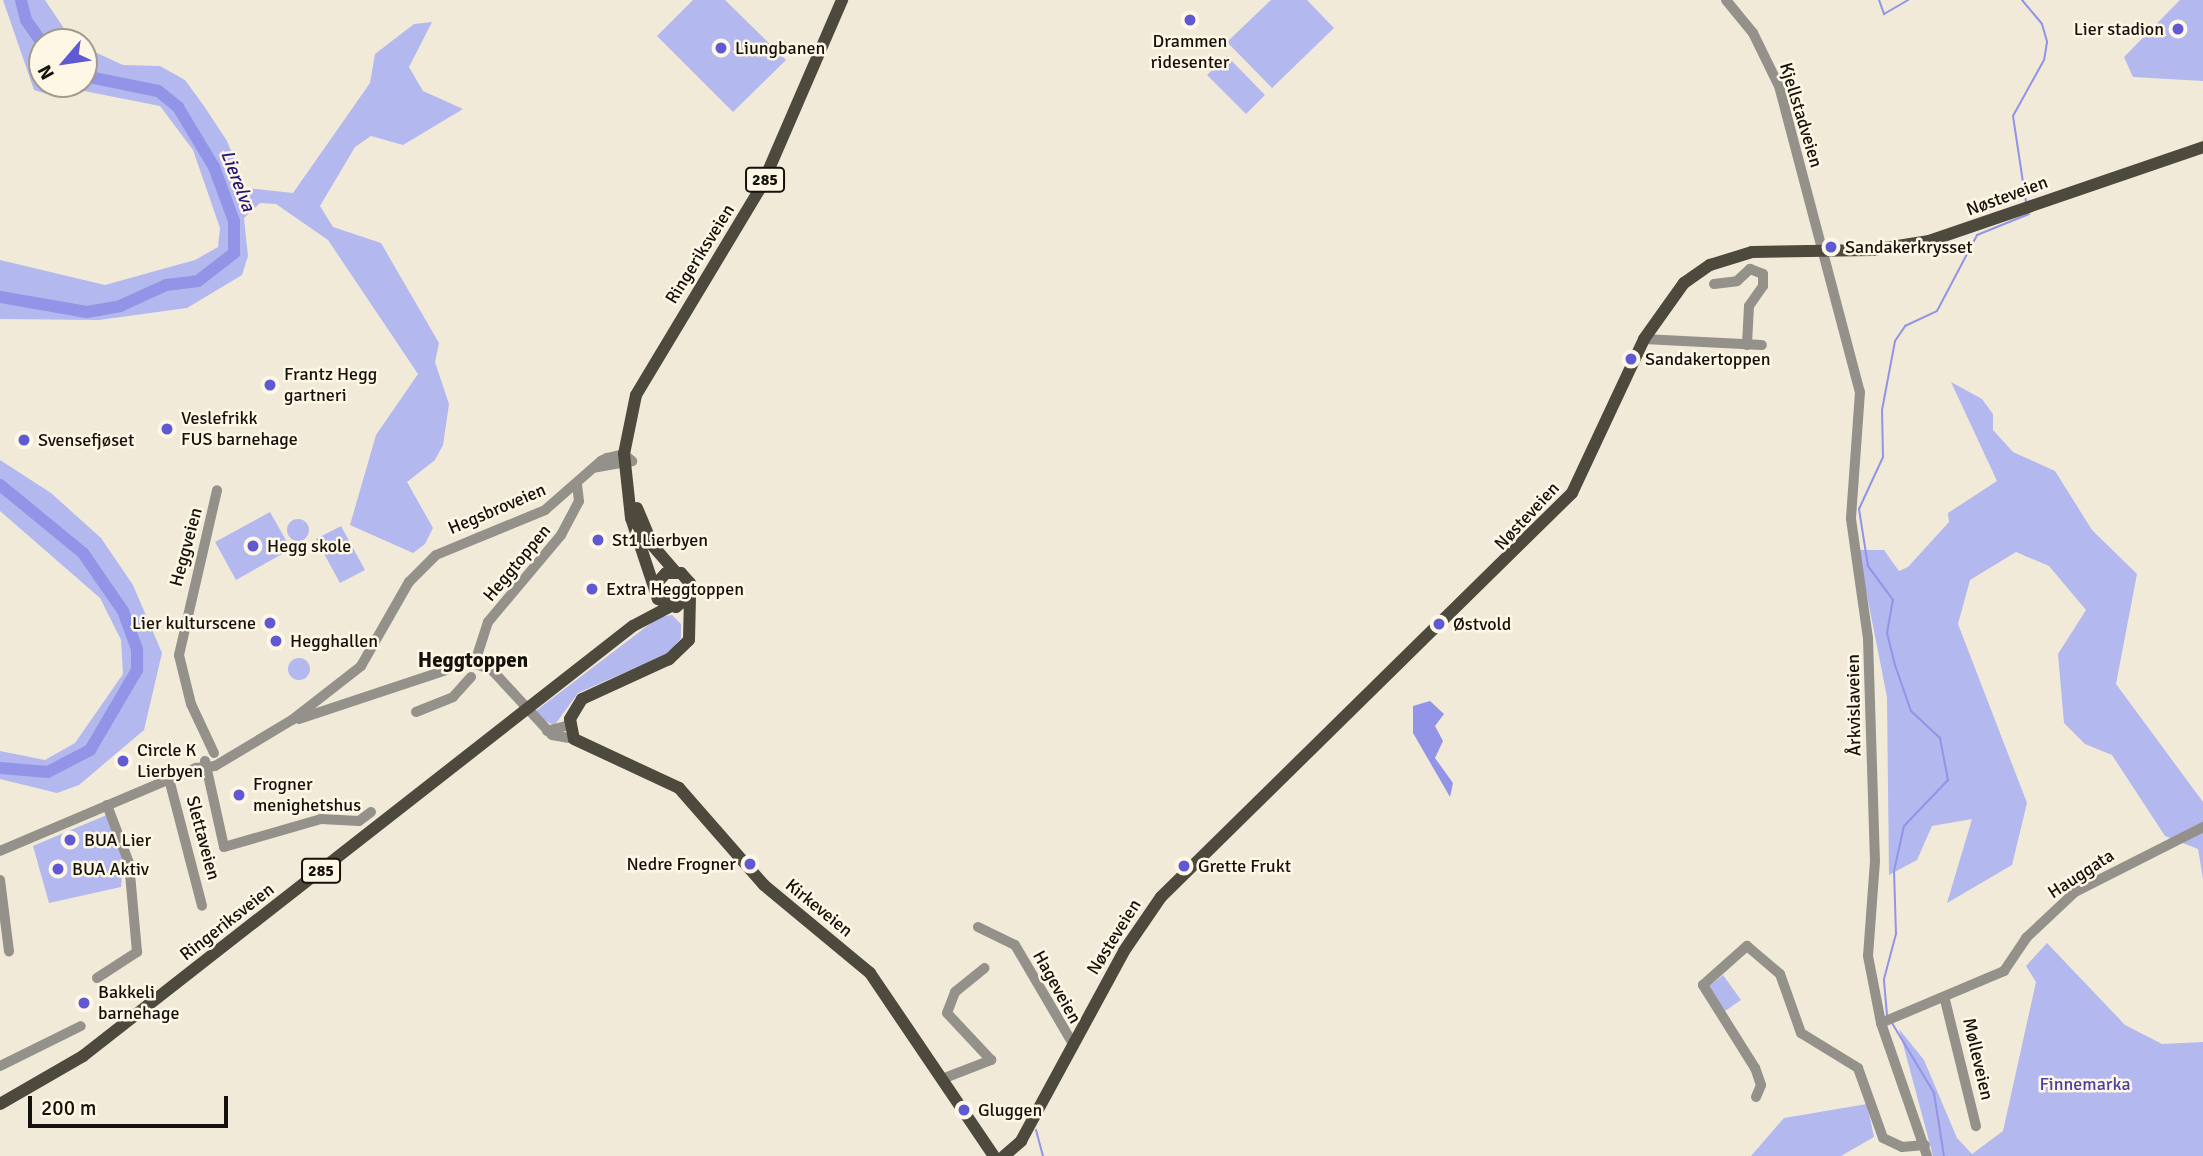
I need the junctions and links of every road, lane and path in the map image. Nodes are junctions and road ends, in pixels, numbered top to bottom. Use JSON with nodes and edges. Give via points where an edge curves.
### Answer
{"nodes":[{"id":1,"x":842,"y":0,"type":"edge"},
{"id":2,"x":1726,"y":0,"type":"edge"},
{"id":3,"x":2203,"y":147,"type":"edge"},
{"id":4,"x":1823,"y":250,"type":"junction"},
{"id":5,"x":1714,"y":284,"type":"dead end"},
{"id":6,"x":1644,"y":339,"type":"junction"},
{"id":7,"x":1747,"y":345,"type":"junction"},
{"id":8,"x":1762,"y":345,"type":"dead end"},
{"id":9,"x":626,"y":461,"type":"junction"},
{"id":10,"x":577,"y":484,"type":"junction"},
{"id":11,"x":218,"y":490,"type":"dead end"},
{"id":12,"x":675,"y":571,"type":"junction"},
{"id":13,"x":656,"y":588,"type":"junction"},
{"id":14,"x":690,"y":596,"type":"junction"},
{"id":15,"x":673,"y":607,"type":"junction"},
{"id":16,"x":633,"y":626,"type":"junction"},
{"id":17,"x":685,"y":643,"type":"junction"},
{"id":18,"x":475,"y":662,"type":"junction"},
{"id":19,"x":471,"y":677,"type":"dead end"},
{"id":20,"x":416,"y":712,"type":"dead end"},
{"id":21,"x":292,"y":720,"type":"junction"},
{"id":22,"x":570,"y":725,"type":"junction"},
{"id":23,"x":547,"y":731,"type":"junction"},
{"id":24,"x":574,"y":739,"type":"junction"},
{"id":25,"x":212,"y":759,"type":"junction"},
{"id":26,"x":169,"y":779,"type":"junction"},
{"id":27,"x":107,"y":805,"type":"junction"},
{"id":28,"x":371,"y":812,"type":"dead end"},
{"id":29,"x":2203,"y":827,"type":"edge"},
{"id":30,"x":0,"y":851,"type":"edge"},
{"id":31,"x":0,"y":880,"type":"edge"},
{"id":32,"x":202,"y":906,"type":"dead end"},
{"id":33,"x":978,"y":927,"type":"dead end"},
{"id":34,"x":9,"y":951,"type":"dead end"},
{"id":35,"x":985,"y":968,"type":"dead end"},
{"id":36,"x":97,"y":978,"type":"dead end"},
{"id":37,"x":1945,"y":1000,"type":"junction"},
{"id":38,"x":1886,"y":1021,"type":"junction"},
{"id":39,"x":81,"y":1027,"type":"dead end"},
{"id":40,"x":1073,"y":1044,"type":"junction"},
{"id":41,"x":0,"y":1066,"type":"edge"},
{"id":42,"x":942,"y":1079,"type":"junction"},
{"id":43,"x":1756,"y":1097,"type":"dead end"},
{"id":44,"x":0,"y":1104,"type":"edge"},
{"id":45,"x":1976,"y":1126,"type":"dead end"},
{"id":46,"x":1925,"y":1145,"type":"junction"},
{"id":47,"x":1002,"y":1156,"type":"edge"},
{"id":48,"x":1927,"y":1156,"type":"edge"}],
"edges":[{"from":1,"to":9,"type":"main road","name":"Ringeriksveien","number":"285","via":[[766,177],[650,370]]},
{"from":2,"to":4,"type":"street","name":"Kjellstadveien","via":[[1775,76]]},
{"from":3,"to":4,"type":"main road","name":"Nøsteveien","via":[[1912,245]]},
{"from":4,"to":6,"type":"main road","name":"Nøsteveien","via":[[1766,250],[1710,265],[1676,290]]},
{"from":4,"to":38,"type":"street","name":"Årkvislaveien","via":[[1860,392],[1851,519],[1868,639],[1875,861],[1868,943]]},
{"from":5,"to":7,"type":"street","via":[[1737,281],[1753,268],[1763,274],[1763,286],[1749,306]]},
{"from":6,"to":7,"type":"street"},
{"from":6,"to":40,"type":"main road","name":"Nøsteveien","via":[[1590,462],[1557,512],[1161,897]]},
{"from":7,"to":8,"type":"street"},
{"from":9,"to":10,"type":"street","name":"Hegsbroveien","via":[[594,468]]},
{"from":9,"to":12,"type":"main road","name":"Ringeriksveien","number":"285","via":[[642,524]]},
{"from":9,"to":13,"type":"main road","name":"Ringeriksveien","number":"285","via":[[631,518]]},
{"from":10,"to":18,"type":"street","name":"Heggtoppen","via":[[580,498],[568,524],[488,622]]},
{"from":10,"to":21,"type":"street","name":"Hegsbroveien","via":[[545,509],[436,555],[409,582],[361,666]]},
{"from":11,"to":25,"type":"street","name":"Heggveien","via":[[179,655]]},
{"from":12,"to":13,"type":"main road","number":"285"},
{"from":12,"to":14,"type":"main road","number":"285","via":[[688,579]]},
{"from":13,"to":15,"type":"main road","number":"285"},
{"from":13,"to":16,"type":"main road","name":"Ringeriksveien","number":"285"},
{"from":14,"to":15,"type":"main road","number":"285"},
{"from":14,"to":17,"type":"main road","via":[[693,625]]},
{"from":15,"to":16,"type":"main road","name":"Ringeriksveien","number":"285"},
{"from":15,"to":17,"type":"main road","via":[[686,621]]},
{"from":16,"to":44,"type":"main road","name":"Ringeriksveien","number":"285","via":[[83,1056]]},
{"from":17,"to":22,"type":"main road","via":[[669,659],[582,699]]},
{"from":18,"to":21,"type":"street","via":[[443,665]]},
{"from":18,"to":23,"type":"street","via":[[492,670]]},
{"from":19,"to":20,"type":"street","via":[[453,697]]},
{"from":21,"to":25,"type":"street","name":"Hegsbroveien"},
{"from":22,"to":23,"type":"street"},
{"from":22,"to":24,"type":"main road"},
{"from":23,"to":24,"type":"street","name":"Kirkeveien"},
{"from":24,"to":42,"type":"main road","name":"Kirkeveien","via":[[589,751],[654,773],[690,798],[764,885],[878,981]]},
{"from":25,"to":26,"type":"street","name":"Hegsbroveien"},
{"from":25,"to":28,"type":"street","name":"Heggveien","via":[[209,782],[224,847],[326,818],[359,821]]},
{"from":26,"to":27,"type":"street","name":"Hegsbroveien"},
{"from":26,"to":32,"type":"street","name":"Slettaveien"},
{"from":27,"to":30,"type":"street","name":"Hegsbroveien"},
{"from":27,"to":36,"type":"street","via":[[129,863],[137,950]]},
{"from":29,"to":37,"type":"street","name":"Hauggata","via":[[2075,892],[2026,938],[2009,967]]},
{"from":31,"to":34,"type":"street"},
{"from":33,"to":40,"type":"street","name":"Hageveien","via":[[1015,945]]},
{"from":35,"to":42,"type":"street","via":[[959,987],[947,1013],[991,1060]]},
{"from":37,"to":38,"type":"street","name":"Hauggata"},
{"from":37,"to":45,"type":"street","name":"Mølleveien"},
{"from":38,"to":46,"type":"street","name":"Årkvislaveien"},
{"from":39,"to":41,"type":"street"},
{"from":40,"to":47,"type":"main road","name":"Nøsteveien"},
{"from":42,"to":47,"type":"main road","name":"Kirkeveien"},
{"from":43,"to":46,"type":"street","via":[[1761,1085],[1751,1062],[1703,985],[1747,946],[1784,981],[1801,1033],[1858,1068],[1883,1138],[1902,1147]]},
{"from":46,"to":48,"type":"street","name":"Årkvislaveien"}]}
